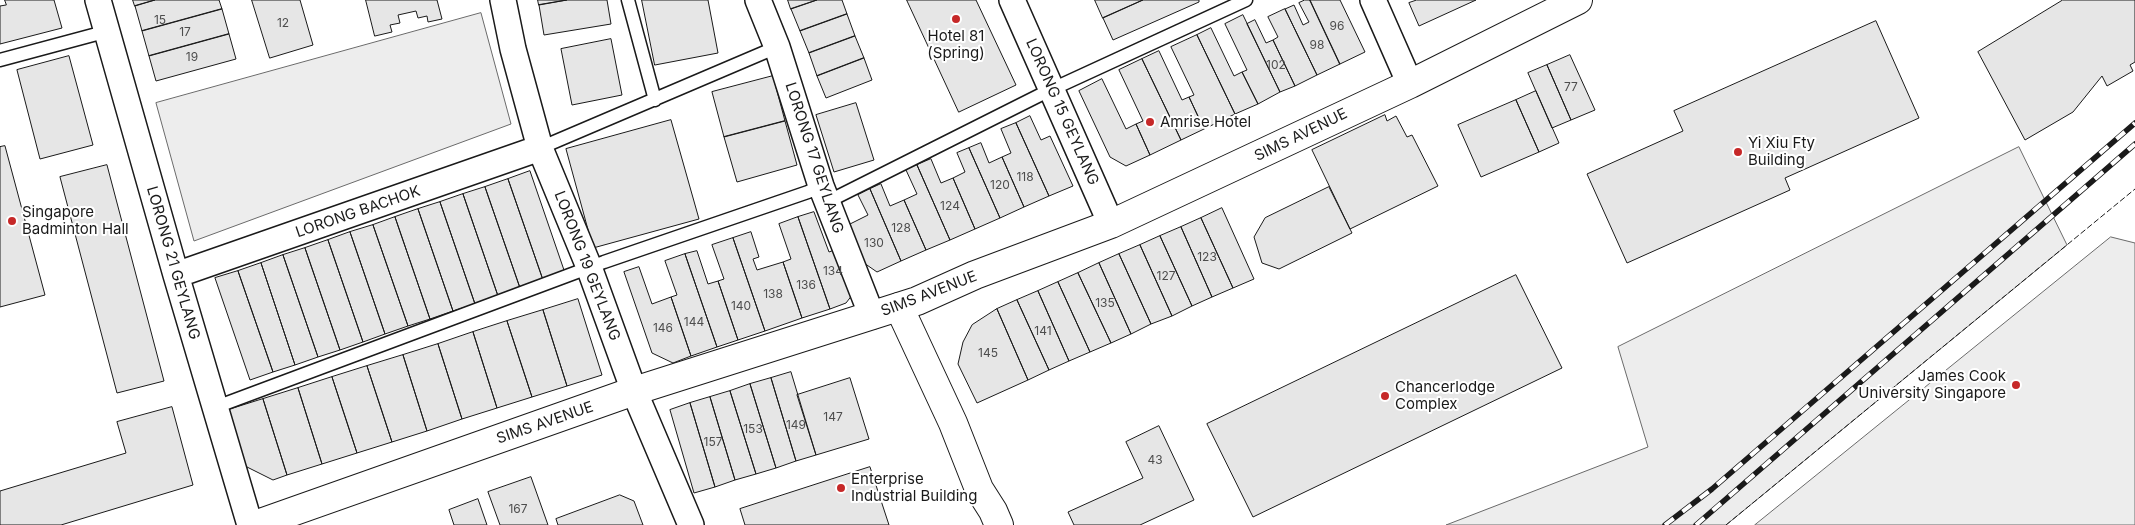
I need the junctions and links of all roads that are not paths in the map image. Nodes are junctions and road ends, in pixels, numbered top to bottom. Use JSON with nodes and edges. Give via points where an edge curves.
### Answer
{"nodes":[{"id":1,"x":98,"y":0,"type":"edge"},
{"id":2,"x":502,"y":0,"type":"edge"},
{"id":3,"x":628,"y":0,"type":"edge"},
{"id":4,"x":758,"y":0,"type":"edge"},
{"id":5,"x":1012,"y":0,"type":"edge"},
{"id":6,"x":1246,"y":0,"type":"edge"},
{"id":7,"x":1373,"y":0,"type":"edge"},
{"id":8,"x":1578,"y":0,"type":"edge"},
{"id":9,"x":108,"y":31,"type":"junction"},
{"id":10,"x":777,"y":47,"type":"junction"},
{"id":11,"x":0,"y":60,"type":"edge"},
{"id":12,"x":1410,"y":84,"type":"junction"},
{"id":13,"x":1053,"y":90,"type":"junction"},
{"id":14,"x":655,"y":100,"type":"junction"},
{"id":15,"x":540,"y":148,"type":"junction"},
{"id":16,"x":824,"y":194,"type":"junction"},
{"id":17,"x":1111,"y":224,"type":"junction"},
{"id":18,"x":589,"y":268,"type":"junction"},
{"id":19,"x":176,"y":275,"type":"junction"},
{"id":20,"x":908,"y":304,"type":"junction"},
{"id":21,"x":872,"y":316,"type":"junction"},
{"id":22,"x":634,"y":392,"type":"junction"},
{"id":23,"x":216,"y":407,"type":"junction"},
{"id":24,"x":996,"y":518,"type":"edge"},
{"id":25,"x":272,"y":522,"type":"edge"},
{"id":26,"x":250,"y":525,"type":"edge"},
{"id":27,"x":691,"y":525,"type":"edge"}],
"edges":[{"from":1,"to":9,"type":"street","name":"LORONG 21 GEYLANG"},
{"from":2,"to":15,"type":"street","name":"LORONG 19 GEYLANG"},
{"from":3,"to":14,"type":"lane"},
{"from":4,"to":10,"type":"street","name":"LORONG 17 GEYLANG"},
{"from":5,"to":13,"type":"street","name":"LORONG 15 GEYLANG"},
{"from":6,"to":13,"type":"lane"},
{"from":7,"to":12,"type":"street"},
{"from":8,"to":12,"type":"main road","name":"SIMS AVENUE"},
{"from":9,"to":11,"type":"lane"},
{"from":9,"to":19,"type":"street","name":"LORONG 21 GEYLANG"},
{"from":10,"to":14,"type":"lane"},
{"from":10,"to":16,"type":"street","name":"LORONG 17 GEYLANG"},
{"from":12,"to":17,"type":"main road","name":"SIMS AVENUE"},
{"from":13,"to":16,"type":"lane"},
{"from":13,"to":17,"type":"street","name":"LORONG 15 GEYLANG"},
{"from":14,"to":15,"type":"lane"},
{"from":15,"to":18,"type":"street","name":"LORONG 19 GEYLANG"},
{"from":15,"to":19,"type":"street","name":"LORONG BACHOK"},
{"from":16,"to":18,"type":"lane","via":[[808,192]]},
{"from":16,"to":21,"type":"street","name":"LORONG 17 GEYLANG"},
{"from":17,"to":20,"type":"main road","name":"SIMS AVENUE"},
{"from":18,"to":22,"type":"street","name":"LORONG 19 GEYLANG"},
{"from":18,"to":23,"type":"lane"},
{"from":19,"to":23,"type":"street","name":"LORONG 21 GEYLANG"},
{"from":20,"to":21,"type":"main road","name":"SIMS AVENUE"},
{"from":20,"to":24,"type":"main road","via":[[979,489]]},
{"from":21,"to":22,"type":"main road","name":"SIMS AVENUE"},
{"from":22,"to":25,"type":"main road","name":"SIMS AVENUE"},
{"from":22,"to":27,"type":"street","name":"LORONG 19 GEYLANG"},
{"from":23,"to":26,"type":"street","name":"LORONG 21 GEYLANG"}]}
